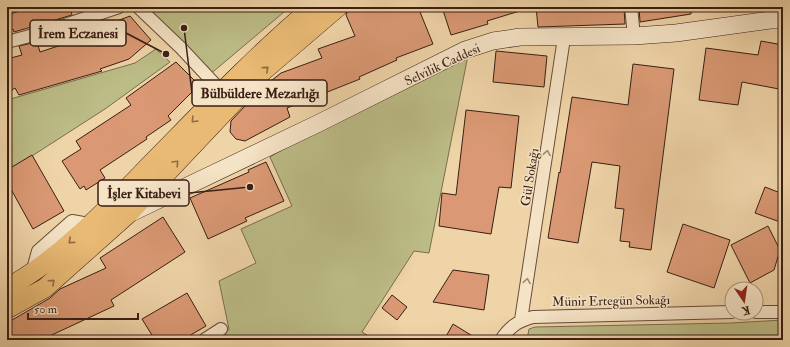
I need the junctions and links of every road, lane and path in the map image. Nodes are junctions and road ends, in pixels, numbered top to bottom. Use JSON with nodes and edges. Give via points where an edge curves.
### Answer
{"nodes":[{"id":1,"x":119,"y":7,"type":"edge"},
{"id":2,"x":138,"y":7,"type":"edge"},
{"id":3,"x":313,"y":7,"type":"edge"},
{"id":4,"x":338,"y":7,"type":"edge"},
{"id":5,"x":631,"y":7,"type":"edge"},
{"id":6,"x":783,"y":20,"type":"edge"},
{"id":7,"x":634,"y":36,"type":"junction"},
{"id":8,"x":564,"y":38,"type":"junction"},
{"id":9,"x":7,"y":42,"type":"edge"},
{"id":10,"x":227,"y":97,"type":"junction"},
{"id":11,"x":128,"y":214,"type":"junction"},
{"id":12,"x":7,"y":288,"type":"edge"},
{"id":13,"x":7,"y":308,"type":"edge"},
{"id":14,"x":724,"y":312,"type":"edge"},
{"id":15,"x":764,"y":312,"type":"edge"},
{"id":16,"x":783,"y":312,"type":"edge"},
{"id":17,"x":521,"y":320,"type":"junction"},
{"id":18,"x":221,"y":329,"type":"dead end"},
{"id":19,"x":204,"y":340,"type":"edge"},
{"id":20,"x":501,"y":340,"type":"edge"}],
"edges":[{"from":1,"to":9,"type":"street"},
{"from":2,"to":10,"type":"street"},
{"from":3,"to":10,"type":"main road","via":[[261,53]]},
{"from":10,"to":4,"type":"main road","one_way":true,"via":[[262,72]]},
{"from":5,"to":7,"type":"street"},
{"from":6,"to":7,"type":"street","name":"Selvilik Caddesi"},
{"from":7,"to":8,"type":"street","name":"Selvilik Caddesi"},
{"from":8,"to":11,"type":"street","name":"Selvilik Caddesi","via":[[520,37],[493,41],[465,50]]},
{"from":17,"to":8,"type":"street","name":"Gül Sokağı","one_way":true},
{"from":11,"to":10,"type":"main road","one_way":true},
{"from":10,"to":12,"type":"main road","one_way":true,"via":[[89,224],[31,274]]},
{"from":13,"to":11,"type":"main road","one_way":true,"via":[[45,288]]},
{"from":14,"to":17,"type":"street","name":"Münir Ertegün Sokağı","via":[[548,315]]},
{"from":15,"to":16,"type":"street"},
{"from":17,"to":20,"type":"street","via":[[512,325]]},
{"from":18,"to":19,"type":"street"}]}
